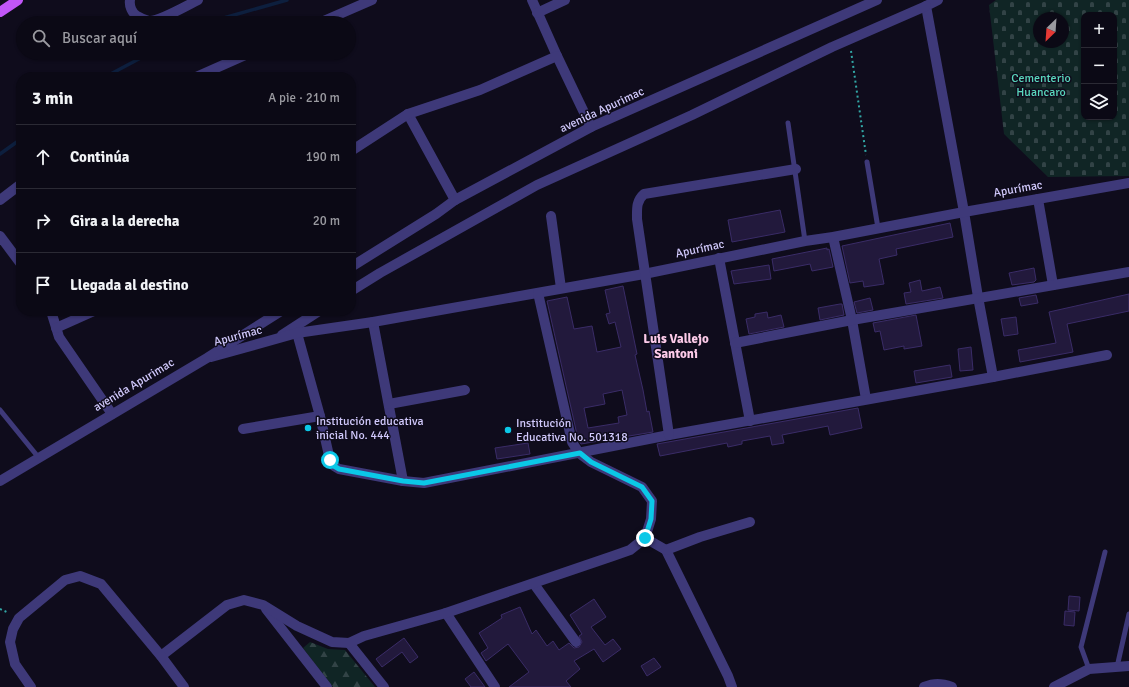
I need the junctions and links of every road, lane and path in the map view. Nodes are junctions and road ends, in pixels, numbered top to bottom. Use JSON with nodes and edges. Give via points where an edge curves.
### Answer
{"nodes":[{"id":1,"x":18,"y":0,"type":"edge"},
{"id":2,"x":130,"y":0,"type":"edge"},
{"id":3,"x":198,"y":0,"type":"edge"},
{"id":4,"x":372,"y":0,"type":"edge"},
{"id":5,"x":532,"y":0,"type":"edge"},
{"id":6,"x":565,"y":0,"type":"edge"},
{"id":7,"x":877,"y":0,"type":"edge"},
{"id":8,"x":938,"y":0,"type":"edge"},
{"id":9,"x":926,"y":6,"type":"junction"},
{"id":10,"x":1,"y":12,"type":"edge"},
{"id":11,"x":537,"y":13,"type":"junction"},
{"id":12,"x":136,"y":16,"type":"edge"},
{"id":13,"x":164,"y":16,"type":"edge"},
{"id":14,"x":336,"y":16,"type":"edge"},
{"id":15,"x":849,"y":40,"type":"junction"},
{"id":16,"x":556,"y":56,"type":"junction"},
{"id":17,"x":234,"y":60,"type":"edge"},
{"id":18,"x":207,"y":72,"type":"edge"},
{"id":19,"x":408,"y":114,"type":"junction"},
{"id":20,"x":788,"y":123,"type":"dead end"},
{"id":21,"x":590,"y":127,"type":"junction"},
{"id":22,"x":356,"y":148,"type":"edge"},
{"id":23,"x":867,"y":162,"type":"joint"},
{"id":24,"x":796,"y":169,"type":"junction"},
{"id":25,"x":1129,"y":183,"type":"edge"},
{"id":26,"x":16,"y":188,"type":"edge"},
{"id":27,"x":1038,"y":199,"type":"junction"},
{"id":28,"x":0,"y":200,"type":"edge"},
{"id":29,"x":455,"y":200,"type":"junction"},
{"id":30,"x":964,"y":212,"type":"junction"},
{"id":31,"x":550,"y":216,"type":"dead end"},
{"id":32,"x":878,"y":228,"type":"junction"},
{"id":33,"x":0,"y":236,"type":"edge"},
{"id":34,"x":833,"y":237,"type":"junction"},
{"id":35,"x":805,"y":241,"type":"junction"},
{"id":36,"x":16,"y":257,"type":"edge"},
{"id":37,"x":719,"y":258,"type":"junction"},
{"id":38,"x":356,"y":264,"type":"edge"},
{"id":39,"x":1129,"y":272,"type":"edge"},
{"id":40,"x":644,"y":274,"type":"junction"},
{"id":41,"x":1052,"y":285,"type":"junction"},
{"id":42,"x":356,"y":288,"type":"edge"},
{"id":43,"x":561,"y":288,"type":"junction"},
{"id":44,"x":538,"y":293,"type":"junction"},
{"id":45,"x":978,"y":297,"type":"junction"},
{"id":46,"x":52,"y":316,"type":"edge"},
{"id":47,"x":83,"y":316,"type":"edge"},
{"id":48,"x":273,"y":316,"type":"edge"},
{"id":49,"x":311,"y":316,"type":"edge"},
{"id":50,"x":852,"y":320,"type":"junction"},
{"id":51,"x":373,"y":322,"type":"junction"},
{"id":52,"x":56,"y":328,"type":"junction"},
{"id":53,"x":297,"y":334,"type":"junction"},
{"id":54,"x":275,"y":339,"type":"junction"},
{"id":55,"x":735,"y":344,"type":"junction"},
{"id":56,"x":1107,"y":355,"type":"dead end"},
{"id":57,"x":207,"y":358,"type":"junction"},
{"id":58,"x":994,"y":377,"type":"junction"},
{"id":59,"x":465,"y":390,"type":"dead end"},
{"id":60,"x":866,"y":399,"type":"junction"},
{"id":61,"x":389,"y":404,"type":"junction"},
{"id":62,"x":0,"y":410,"type":"edge"},
{"id":63,"x":112,"y":414,"type":"junction"},
{"id":64,"x":320,"y":416,"type":"junction"},
{"id":65,"x":750,"y":421,"type":"junction"},
{"id":66,"x":243,"y":429,"type":"dead end"},
{"id":67,"x":669,"y":435,"type":"junction"},
{"id":68,"x":580,"y":453,"type":"junction"},
{"id":69,"x":39,"y":458,"type":"junction"},
{"id":70,"x":0,"y":481,"type":"edge"},
{"id":71,"x":403,"y":481,"type":"junction"},
{"id":72,"x":750,"y":522,"type":"dead end"},
{"id":73,"x":645,"y":538,"type":"junction"},
{"id":74,"x":666,"y":550,"type":"junction"},
{"id":75,"x":1105,"y":552,"type":"dead end"},
{"id":76,"x":534,"y":584,"type":"junction"},
{"id":77,"x":262,"y":605,"type":"junction"},
{"id":78,"x":446,"y":613,"type":"junction"},
{"id":79,"x":1129,"y":614,"type":"edge"},
{"id":80,"x":576,"y":642,"type":"dead end"},
{"id":81,"x":350,"y":643,"type":"junction"},
{"id":82,"x":161,"y":656,"type":"junction"},
{"id":83,"x":1129,"y":666,"type":"edge"},
{"id":84,"x":1116,"y":668,"type":"junction"},
{"id":85,"x":1089,"y":669,"type":"junction"},
{"id":86,"x":31,"y":687,"type":"edge"},
{"id":87,"x":184,"y":687,"type":"edge"},
{"id":88,"x":327,"y":687,"type":"edge"},
{"id":89,"x":384,"y":687,"type":"edge"},
{"id":90,"x":495,"y":687,"type":"edge"},
{"id":91,"x":732,"y":687,"type":"edge"},
{"id":92,"x":924,"y":687,"type":"edge"},
{"id":93,"x":952,"y":687,"type":"edge"},
{"id":94,"x":1054,"y":687,"type":"edge"}],
"edges":[{"from":1,"to":10,"type":"main road"},
{"from":2,"to":12,"type":"street","via":[[130,7]]},
{"from":3,"to":13,"type":"street"},
{"from":4,"to":14,"type":"street"},
{"from":5,"to":11,"type":"street"},
{"from":6,"to":11,"type":"street"},
{"from":7,"to":21,"type":"street","name":"avenida Apurimac"},
{"from":8,"to":9,"type":"street"},
{"from":9,"to":15,"type":"street"},
{"from":9,"to":30,"type":"street"},
{"from":11,"to":16,"type":"street"},
{"from":15,"to":23,"type":"path"},
{"from":15,"to":42,"type":"street","via":[[692,116],[537,184]]},
{"from":16,"to":19,"type":"street","via":[[480,90]]},
{"from":16,"to":21,"type":"street"},
{"from":17,"to":18,"type":"street"},
{"from":19,"to":22,"type":"street"},
{"from":19,"to":29,"type":"street"},
{"from":20,"to":24,"type":"lane"},
{"from":21,"to":29,"type":"street","name":"avenida Apurimac"},
{"from":23,"to":32,"type":"lane"},
{"from":24,"to":35,"type":"lane"},
{"from":24,"to":40,"type":"street","via":[[644,194],[638,202],[637,219]]},
{"from":25,"to":27,"type":"street","name":"Apurímac"},
{"from":26,"to":28,"type":"street"},
{"from":27,"to":30,"type":"street","name":"Apurímac"},
{"from":27,"to":41,"type":"street"},
{"from":29,"to":38,"type":"street","name":"avenida Apurimac"},
{"from":30,"to":32,"type":"street","name":"Apurímac"},
{"from":30,"to":45,"type":"street"},
{"from":31,"to":43,"type":"street"},
{"from":32,"to":34,"type":"street","name":"Apurímac"},
{"from":33,"to":36,"type":"street"},
{"from":34,"to":35,"type":"street","name":"Apurímac"},
{"from":34,"to":50,"type":"street"},
{"from":35,"to":37,"type":"street","name":"Apurímac"},
{"from":37,"to":40,"type":"street","name":"Apurímac"},
{"from":37,"to":55,"type":"street"},
{"from":39,"to":41,"type":"street"},
{"from":40,"to":43,"type":"street","name":"Apurímac"},
{"from":40,"to":67,"type":"street"},
{"from":41,"to":45,"type":"street"},
{"from":43,"to":44,"type":"street","name":"Apurímac"},
{"from":44,"to":51,"type":"street","name":"Apurímac"},
{"from":44,"to":68,"type":"street","via":[[572,442]]},
{"from":45,"to":50,"type":"street"},
{"from":45,"to":58,"type":"street"},
{"from":46,"to":52,"type":"street"},
{"from":47,"to":52,"type":"street"},
{"from":48,"to":57,"type":"street","name":"avenida Apurimac"},
{"from":49,"to":54,"type":"street","name":"Apurímac"},
{"from":50,"to":55,"type":"street"},
{"from":50,"to":60,"type":"street"},
{"from":51,"to":53,"type":"street","name":"Apurímac"},
{"from":51,"to":61,"type":"street"},
{"from":52,"to":63,"type":"street","via":[[59,337]]},
{"from":53,"to":54,"type":"street","name":"Apurímac"},
{"from":53,"to":64,"type":"street"},
{"from":54,"to":57,"type":"street","name":"Apurímac"},
{"from":55,"to":65,"type":"street"},
{"from":56,"to":58,"type":"street"},
{"from":57,"to":63,"type":"street","name":"avenida Apurimac"},
{"from":58,"to":60,"type":"street"},
{"from":59,"to":61,"type":"street"},
{"from":60,"to":65,"type":"street"},
{"from":61,"to":71,"type":"street"},
{"from":62,"to":69,"type":"lane"},
{"from":63,"to":69,"type":"street","name":"avenida Apurimac"},
{"from":64,"to":66,"type":"street"},
{"from":64,"to":71,"type":"street","via":[[330,460],[334,466]]},
{"from":65,"to":67,"type":"street"},
{"from":67,"to":68,"type":"street"},
{"from":68,"to":71,"type":"street","via":[[424,483]]},
{"from":68,"to":73,"type":"street","via":[[591,462],[642,487],[652,501],[651,519]]},
{"from":69,"to":70,"type":"street","name":"avenida Apurimac"},
{"from":72,"to":74,"type":"street"},
{"from":73,"to":74,"type":"street"},
{"from":73,"to":76,"type":"street","via":[[630,550]]},
{"from":74,"to":91,"type":"street"},
{"from":75,"to":85,"type":"lane","via":[[1081,647]]},
{"from":76,"to":78,"type":"street"},
{"from":76,"to":80,"type":"street"},
{"from":77,"to":81,"type":"street","via":[[297,626],[332,642]]},
{"from":77,"to":82,"type":"street","via":[[244,600],[227,605]]},
{"from":77,"to":88,"type":"street"},
{"from":78,"to":81,"type":"street","via":[[364,636]]},
{"from":78,"to":90,"type":"street"},
{"from":79,"to":84,"type":"lane"},
{"from":81,"to":89,"type":"street"},
{"from":82,"to":86,"type":"street","via":[[101,584],[80,576],[65,580],[20,618],[13,629],[10,642],[15,664]]},
{"from":82,"to":87,"type":"street"},
{"from":83,"to":84,"type":"street"},
{"from":84,"to":85,"type":"street"},
{"from":85,"to":94,"type":"street"},
{"from":92,"to":93,"type":"street","via":[[932,684]]}]}
